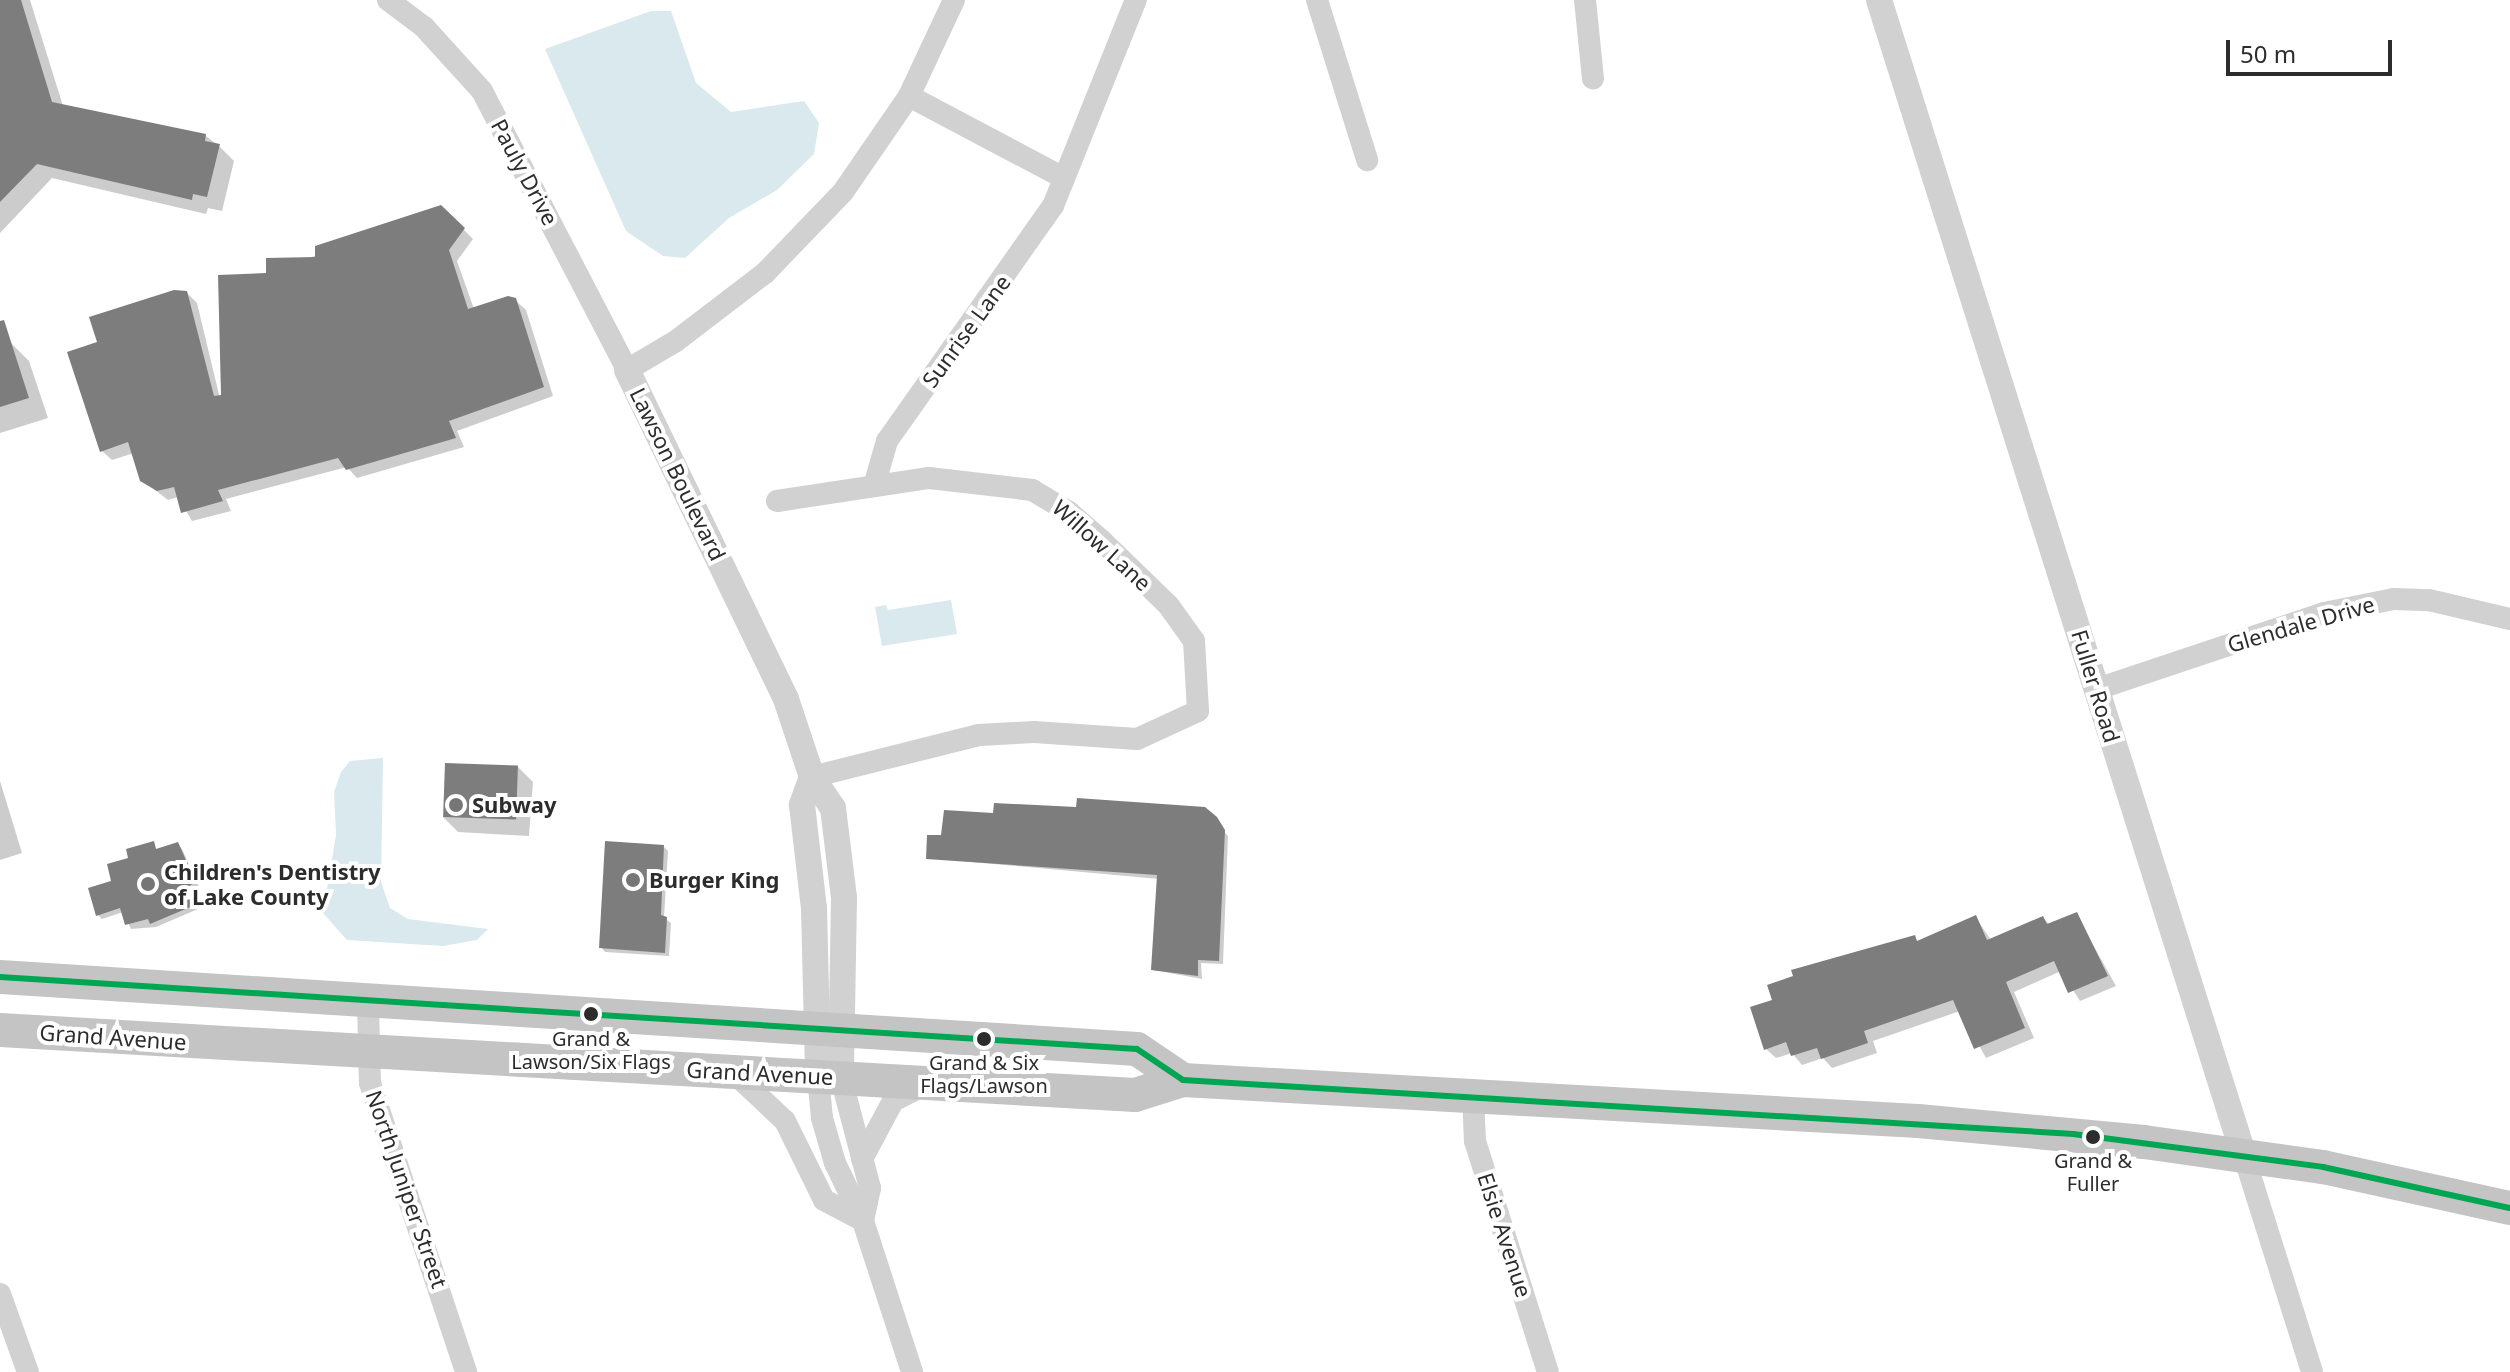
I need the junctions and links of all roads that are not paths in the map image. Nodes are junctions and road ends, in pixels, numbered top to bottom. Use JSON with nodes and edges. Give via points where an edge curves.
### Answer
{"nodes":[{"id":1,"x":388,"y":0,"type":"edge"},
{"id":2,"x":954,"y":0,"type":"edge"},
{"id":3,"x":1136,"y":0,"type":"edge"},
{"id":4,"x":1317,"y":0,"type":"edge"},
{"id":5,"x":1585,"y":0,"type":"edge"},
{"id":6,"x":1879,"y":0,"type":"edge"},
{"id":7,"x":1593,"y":79,"type":"dead end"},
{"id":8,"x":909,"y":96,"type":"junction"},
{"id":9,"x":1367,"y":160,"type":"dead end"},
{"id":10,"x":1064,"y":178,"type":"junction"},
{"id":11,"x":627,"y":370,"type":"junction"},
{"id":12,"x":874,"y":486,"type":"junction"},
{"id":13,"x":777,"y":501,"type":"dead end"},
{"id":14,"x":2510,"y":619,"type":"edge"},
{"id":15,"x":2097,"y":689,"type":"junction"},
{"id":16,"x":812,"y":777,"type":"junction"},
{"id":17,"x":0,"y":977,"type":"edge"},
{"id":18,"x":368,"y":1003,"type":"junction"},
{"id":19,"x":828,"y":1029,"type":"junction"},
{"id":20,"x":0,"y":1030,"type":"edge"},
{"id":21,"x":368,"y":1053,"type":"junction"},
{"id":22,"x":733,"y":1072,"type":"junction"},
{"id":23,"x":830,"y":1077,"type":"junction"},
{"id":24,"x":1183,"y":1080,"type":"junction"},
{"id":25,"x":930,"y":1083,"type":"junction"},
{"id":26,"x":1473,"y":1096,"type":"junction"},
{"id":27,"x":2244,"y":1156,"type":"junction"},
{"id":28,"x":862,"y":1159,"type":"junction"},
{"id":29,"x":2510,"y":1208,"type":"edge"},
{"id":30,"x":863,"y":1221,"type":"junction"},
{"id":31,"x":0,"y":1294,"type":"edge"},
{"id":32,"x":28,"y":1372,"type":"edge"},
{"id":33,"x":466,"y":1372,"type":"edge"},
{"id":34,"x":912,"y":1372,"type":"edge"},
{"id":35,"x":1548,"y":1372,"type":"edge"},
{"id":36,"x":2312,"y":1372,"type":"edge"}],
"edges":[{"from":1,"to":11,"type":"street","name":"Pauly Drive","via":[[424,27],[482,91]]},
{"from":2,"to":8,"type":"street","name":"Lawson Boulevard"},
{"from":3,"to":10,"type":"street","name":"Sunrise Lane"},
{"from":4,"to":9,"type":"street"},
{"from":5,"to":7,"type":"street"},
{"from":6,"to":15,"type":"street","name":"Fuller Road"},
{"from":8,"to":10,"type":"street"},
{"from":8,"to":11,"type":"street","name":"Lawson Boulevard","via":[[843,192],[765,273],[676,341]]},
{"from":10,"to":12,"type":"street","name":"Sunrise Lane","via":[[1040,229],[887,441]]},
{"from":11,"to":16,"type":"street","name":"Lawson Boulevard","via":[[786,699]]},
{"from":12,"to":13,"type":"street","name":"Willow Lane"},
{"from":12,"to":16,"type":"street","name":"Willow Lane","via":[[956,478],[1032,490],[1050,498],[1102,541],[1184,624],[1194,641],[1198,711],[1137,739],[1034,732],[979,735]]},
{"from":14,"to":15,"type":"street","name":"Glendale Drive","via":[[2429,600],[2382,601],[2324,613]]},
{"from":15,"to":27,"type":"street","name":"Fuller Road"},
{"from":16,"to":19,"type":"street","name":"Lawson Boulevard","via":[[833,808],[844,898]]},
{"from":17,"to":18,"type":"main road"},
{"from":18,"to":19,"type":"main road"},
{"from":18,"to":21,"type":"street","name":"North Juniper Street"},
{"from":19,"to":23,"type":"street","name":"Lawson Boulevard"},
{"from":19,"to":24,"type":"main road","via":[[1137,1049]]},
{"from":20,"to":21,"type":"main road","name":"Grand Avenue"},
{"from":21,"to":22,"type":"main road","name":"Grand Avenue"},
{"from":21,"to":33,"type":"street","name":"North Juniper Street","via":[[370,1083]]},
{"from":22,"to":23,"type":"main road","name":"Grand Avenue"},
{"from":22,"to":30,"type":"street","via":[[785,1121],[824,1200]]},
{"from":23,"to":25,"type":"main road","name":"Grand Avenue"},
{"from":23,"to":28,"type":"street"},
{"from":23,"to":30,"type":"street","via":[[822,1118],[839,1176]]},
{"from":24,"to":25,"type":"main road","name":"Grand Avenue","via":[[1135,1095]]},
{"from":24,"to":26,"type":"main road","name":"Grand Avenue"},
{"from":25,"to":28,"type":"street","via":[[893,1101]]},
{"from":26,"to":27,"type":"main road","name":"Grand Avenue","via":[[1962,1124]]},
{"from":26,"to":35,"type":"street","name":"Elsie Avenue","via":[[1475,1141]]},
{"from":27,"to":29,"type":"main road","name":"Grand Avenue","via":[[2350,1172]]},
{"from":27,"to":36,"type":"street","name":"Fuller Road"},
{"from":28,"to":30,"type":"street","via":[[870,1188]]},
{"from":30,"to":34,"type":"street"},
{"from":31,"to":32,"type":"street"}]}
